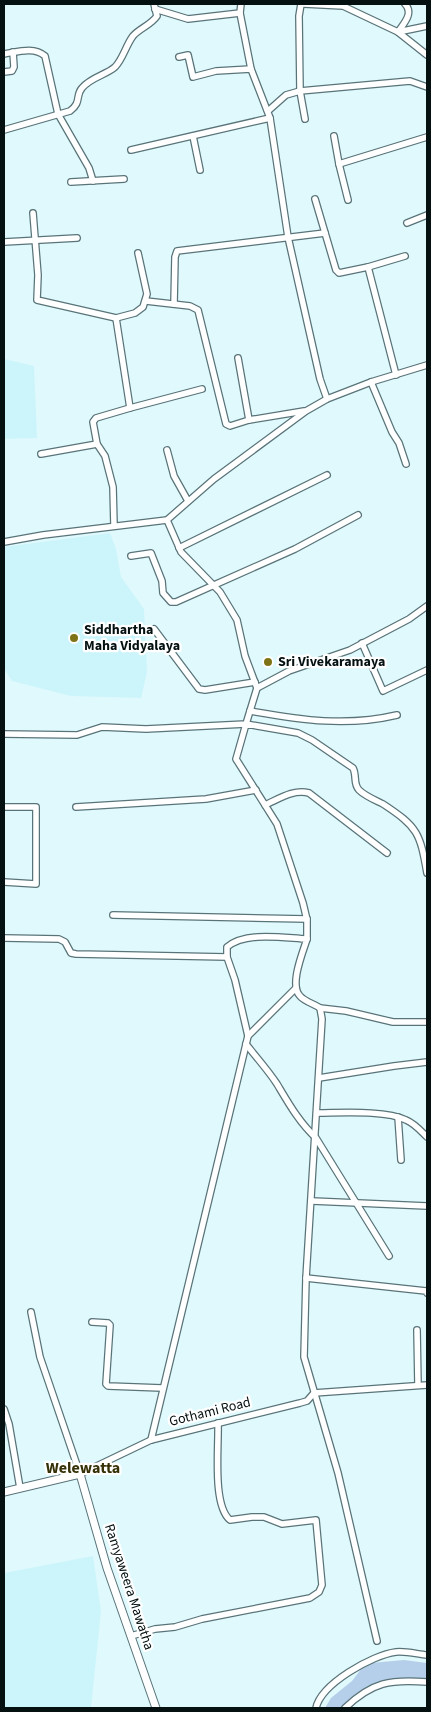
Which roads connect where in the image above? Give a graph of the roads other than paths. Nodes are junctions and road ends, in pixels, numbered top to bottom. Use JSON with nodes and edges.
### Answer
{"nodes":[{"id":1,"x":241,"y":4,"type":"edge"},
{"id":2,"x":303,"y":4,"type":"edge"},
{"id":3,"x":405,"y":4,"type":"edge"},
{"id":4,"x":329,"y":5,"type":"edge"},
{"id":5,"x":155,"y":6,"type":"edge"},
{"id":6,"x":240,"y":13,"type":"junction"},
{"id":7,"x":427,"y":26,"type":"edge"},
{"id":8,"x":398,"y":32,"type":"junction"},
{"id":9,"x":13,"y":52,"type":"junction"},
{"id":10,"x":4,"y":54,"type":"edge"},
{"id":11,"x":427,"y":55,"type":"edge"},
{"id":12,"x":178,"y":57,"type":"dead end"},
{"id":13,"x":251,"y":69,"type":"junction"},
{"id":14,"x":4,"y":72,"type":"edge"},
{"id":15,"x":427,"y":87,"type":"edge"},
{"id":16,"x":300,"y":91,"type":"junction"},
{"id":17,"x":268,"y":111,"type":"junction"},
{"id":18,"x":58,"y":114,"type":"junction"},
{"id":19,"x":270,"y":118,"type":"junction"},
{"id":20,"x":305,"y":120,"type":"dead end"},
{"id":21,"x":4,"y":130,"type":"edge"},
{"id":22,"x":193,"y":136,"type":"junction"},
{"id":23,"x":334,"y":136,"type":"dead end"},
{"id":24,"x":427,"y":137,"type":"edge"},
{"id":25,"x":131,"y":150,"type":"dead end"},
{"id":26,"x":339,"y":164,"type":"junction"},
{"id":27,"x":200,"y":170,"type":"dead end"},
{"id":28,"x":124,"y":179,"type":"dead end"},
{"id":29,"x":93,"y":181,"type":"junction"},
{"id":30,"x":71,"y":182,"type":"dead end"},
{"id":31,"x":315,"y":199,"type":"dead end"},
{"id":32,"x":348,"y":200,"type":"dead end"},
{"id":33,"x":33,"y":214,"type":"dead end"},
{"id":34,"x":427,"y":215,"type":"edge"},
{"id":35,"x":407,"y":224,"type":"dead end"},
{"id":36,"x":325,"y":233,"type":"junction"},
{"id":37,"x":288,"y":237,"type":"junction"},
{"id":38,"x":76,"y":238,"type":"dead end"},
{"id":39,"x":35,"y":241,"type":"junction"},
{"id":40,"x":4,"y":242,"type":"edge"},
{"id":41,"x":138,"y":253,"type":"dead end"},
{"id":42,"x":405,"y":256,"type":"dead end"},
{"id":43,"x":368,"y":267,"type":"junction"},
{"id":44,"x":146,"y":301,"type":"junction"},
{"id":45,"x":174,"y":304,"type":"junction"},
{"id":46,"x":116,"y":318,"type":"junction"},
{"id":47,"x":238,"y":358,"type":"dead end"},
{"id":48,"x":427,"y":367,"type":"edge"},
{"id":49,"x":396,"y":375,"type":"junction"},
{"id":50,"x":371,"y":382,"type":"junction"},
{"id":51,"x":202,"y":389,"type":"dead end"},
{"id":52,"x":327,"y":399,"type":"junction"},
{"id":53,"x":130,"y":408,"type":"junction"},
{"id":54,"x":306,"y":411,"type":"junction"},
{"id":55,"x":249,"y":420,"type":"junction"},
{"id":56,"x":97,"y":444,"type":"junction"},
{"id":57,"x":167,"y":450,"type":"dead end"},
{"id":58,"x":41,"y":454,"type":"dead end"},
{"id":59,"x":406,"y":464,"type":"dead end"},
{"id":60,"x":327,"y":474,"type":"dead end"},
{"id":61,"x":188,"y":501,"type":"junction"},
{"id":62,"x":358,"y":516,"type":"dead end"},
{"id":63,"x":167,"y":520,"type":"junction"},
{"id":64,"x":114,"y":525,"type":"junction"},
{"id":65,"x":4,"y":542,"type":"edge"},
{"id":66,"x":179,"y":548,"type":"junction"},
{"id":67,"x":131,"y":556,"type":"dead end"},
{"id":68,"x":215,"y":586,"type":"junction"},
{"id":69,"x":427,"y":607,"type":"edge"},
{"id":70,"x":154,"y":629,"type":"dead end"},
{"id":71,"x":362,"y":642,"type":"junction"},
{"id":72,"x":427,"y":670,"type":"edge"},
{"id":73,"x":256,"y":685,"type":"junction"},
{"id":74,"x":250,"y":711,"type":"junction"},
{"id":75,"x":397,"y":715,"type":"dead end"},
{"id":76,"x":246,"y":724,"type":"junction"},
{"id":77,"x":4,"y":734,"type":"edge"},
{"id":78,"x":256,"y":790,"type":"junction"},
{"id":79,"x":265,"y":805,"type":"junction"},
{"id":80,"x":4,"y":807,"type":"edge"},
{"id":81,"x":76,"y":807,"type":"dead end"},
{"id":82,"x":387,"y":853,"type":"dead end"},
{"id":83,"x":427,"y":873,"type":"edge"},
{"id":84,"x":4,"y":882,"type":"edge"},
{"id":85,"x":113,"y":915,"type":"dead end"},
{"id":86,"x":307,"y":918,"type":"junction"},
{"id":87,"x":4,"y":938,"type":"edge"},
{"id":88,"x":307,"y":939,"type":"junction"},
{"id":89,"x":227,"y":957,"type":"junction"},
{"id":90,"x":296,"y":988,"type":"junction"},
{"id":91,"x":320,"y":1008,"type":"junction"},
{"id":92,"x":427,"y":1022,"type":"edge"},
{"id":93,"x":248,"y":1036,"type":"junction"},
{"id":94,"x":246,"y":1044,"type":"junction"},
{"id":95,"x":427,"y":1062,"type":"edge"},
{"id":96,"x":319,"y":1078,"type":"junction"},
{"id":97,"x":318,"y":1113,"type":"junction"},
{"id":98,"x":398,"y":1117,"type":"junction"},
{"id":99,"x":427,"y":1137,"type":"edge"},
{"id":100,"x":316,"y":1138,"type":"junction"},
{"id":101,"x":401,"y":1160,"type":"dead end"},
{"id":102,"x":312,"y":1201,"type":"junction"},
{"id":103,"x":356,"y":1202,"type":"junction"},
{"id":104,"x":427,"y":1206,"type":"edge"},
{"id":105,"x":389,"y":1256,"type":"dead end"},
{"id":106,"x":306,"y":1278,"type":"junction"},
{"id":107,"x":427,"y":1293,"type":"edge"},
{"id":108,"x":31,"y":1312,"type":"dead end"},
{"id":109,"x":92,"y":1322,"type":"dead end"},
{"id":110,"x":416,"y":1330,"type":"dead end"},
{"id":111,"x":418,"y":1385,"type":"junction"},
{"id":112,"x":427,"y":1385,"type":"edge"},
{"id":113,"x":162,"y":1388,"type":"junction"},
{"id":114,"x":314,"y":1393,"type":"junction"},
{"id":115,"x":4,"y":1409,"type":"edge"},
{"id":116,"x":218,"y":1423,"type":"junction"},
{"id":117,"x":151,"y":1440,"type":"junction"},
{"id":118,"x":80,"y":1474,"type":"junction"},
{"id":119,"x":20,"y":1488,"type":"junction"},
{"id":120,"x":4,"y":1492,"type":"edge"},
{"id":121,"x":131,"y":1636,"type":"junction"},
{"id":122,"x":377,"y":1641,"type":"dead end"},
{"id":123,"x":427,"y":1655,"type":"edge"},
{"id":124,"x":427,"y":1682,"type":"edge"},
{"id":125,"x":156,"y":1708,"type":"edge"},
{"id":126,"x":316,"y":1708,"type":"edge"},
{"id":127,"x":345,"y":1708,"type":"edge"}],
"edges":[{"from":1,"to":6,"type":"street"},
{"from":2,"to":4,"type":"street"},
{"from":2,"to":16,"type":"street"},
{"from":3,"to":8,"type":"street"},
{"from":4,"to":8,"type":"street"},
{"from":5,"to":6,"type":"street"},
{"from":5,"to":18,"type":"street"},
{"from":6,"to":13,"type":"street"},
{"from":7,"to":8,"type":"street"},
{"from":8,"to":11,"type":"street"},
{"from":9,"to":10,"type":"street"},
{"from":9,"to":14,"type":"street"},
{"from":9,"to":18,"type":"street"},
{"from":12,"to":13,"type":"street"},
{"from":13,"to":17,"type":"street"},
{"from":15,"to":16,"type":"street"},
{"from":16,"to":17,"type":"street"},
{"from":16,"to":20,"type":"street"},
{"from":17,"to":19,"type":"street"},
{"from":18,"to":21,"type":"street"},
{"from":18,"to":29,"type":"street"},
{"from":19,"to":22,"type":"street"},
{"from":19,"to":37,"type":"street"},
{"from":22,"to":25,"type":"street"},
{"from":22,"to":27,"type":"street"},
{"from":23,"to":26,"type":"street"},
{"from":24,"to":26,"type":"street"},
{"from":26,"to":32,"type":"street"},
{"from":28,"to":29,"type":"street"},
{"from":29,"to":30,"type":"street"},
{"from":31,"to":36,"type":"street"},
{"from":33,"to":39,"type":"street"},
{"from":34,"to":35,"type":"street"},
{"from":36,"to":37,"type":"street"},
{"from":36,"to":43,"type":"street"},
{"from":37,"to":45,"type":"street"},
{"from":37,"to":52,"type":"street"},
{"from":38,"to":39,"type":"street"},
{"from":39,"to":40,"type":"street"},
{"from":39,"to":46,"type":"street"},
{"from":41,"to":44,"type":"street"},
{"from":42,"to":43,"type":"street"},
{"from":43,"to":49,"type":"street"},
{"from":44,"to":45,"type":"street"},
{"from":44,"to":46,"type":"street"},
{"from":45,"to":55,"type":"street"},
{"from":46,"to":53,"type":"street"},
{"from":47,"to":55,"type":"street"},
{"from":48,"to":49,"type":"street"},
{"from":49,"to":50,"type":"street"},
{"from":50,"to":52,"type":"street"},
{"from":50,"to":59,"type":"street"},
{"from":51,"to":53,"type":"street"},
{"from":52,"to":54,"type":"street"},
{"from":53,"to":56,"type":"street"},
{"from":54,"to":55,"type":"street"},
{"from":54,"to":61,"type":"street"},
{"from":56,"to":58,"type":"street"},
{"from":56,"to":64,"type":"street"},
{"from":57,"to":61,"type":"street"},
{"from":60,"to":66,"type":"street"},
{"from":61,"to":63,"type":"street"},
{"from":62,"to":68,"type":"street"},
{"from":63,"to":64,"type":"street"},
{"from":63,"to":66,"type":"street"},
{"from":64,"to":65,"type":"street"},
{"from":66,"to":68,"type":"street"},
{"from":67,"to":68,"type":"street"},
{"from":68,"to":73,"type":"street"},
{"from":69,"to":71,"type":"street"},
{"from":70,"to":73,"type":"street"},
{"from":71,"to":72,"type":"street"},
{"from":71,"to":73,"type":"street"},
{"from":73,"to":74,"type":"street"},
{"from":74,"to":75,"type":"street"},
{"from":74,"to":76,"type":"street"},
{"from":76,"to":77,"type":"street"},
{"from":76,"to":78,"type":"street"},
{"from":76,"to":83,"type":"street"},
{"from":78,"to":79,"type":"street"},
{"from":78,"to":81,"type":"street"},
{"from":79,"to":82,"type":"street"},
{"from":79,"to":86,"type":"street"},
{"from":80,"to":84,"type":"street"},
{"from":85,"to":86,"type":"street"},
{"from":86,"to":88,"type":"street"},
{"from":87,"to":89,"type":"street"},
{"from":88,"to":89,"type":"street"},
{"from":88,"to":90,"type":"street"},
{"from":89,"to":93,"type":"street"},
{"from":90,"to":91,"type":"street"},
{"from":90,"to":93,"type":"street"},
{"from":91,"to":92,"type":"street"},
{"from":91,"to":96,"type":"street"},
{"from":93,"to":94,"type":"street"},
{"from":94,"to":100,"type":"street"},
{"from":94,"to":113,"type":"street"},
{"from":95,"to":96,"type":"street"},
{"from":96,"to":97,"type":"street"},
{"from":97,"to":98,"type":"street"},
{"from":97,"to":100,"type":"street"},
{"from":98,"to":99,"type":"street"},
{"from":98,"to":101,"type":"street"},
{"from":100,"to":102,"type":"street"},
{"from":100,"to":103,"type":"street"},
{"from":102,"to":103,"type":"street"},
{"from":102,"to":106,"type":"street"},
{"from":103,"to":104,"type":"street"},
{"from":103,"to":105,"type":"street"},
{"from":106,"to":107,"type":"street"},
{"from":106,"to":114,"type":"street"},
{"from":108,"to":118,"type":"street"},
{"from":109,"to":113,"type":"street"},
{"from":110,"to":111,"type":"street"},
{"from":111,"to":112,"type":"street","name":"Gothami Road"},
{"from":111,"to":114,"type":"street","name":"Gothami Road"},
{"from":113,"to":117,"type":"street"},
{"from":114,"to":116,"type":"street","name":"Gothami Road"},
{"from":114,"to":122,"type":"street"},
{"from":115,"to":119,"type":"street"},
{"from":116,"to":117,"type":"street","name":"Gothami Road"},
{"from":116,"to":121,"type":"street"},
{"from":117,"to":118,"type":"street","name":"Gothami Road"},
{"from":118,"to":119,"type":"street","name":"Gothami Road"},
{"from":118,"to":121,"type":"street","name":"Ramyaweera Mawatha"},
{"from":119,"to":120,"type":"street","name":"Gothami Road"},
{"from":121,"to":125,"type":"street","name":"Ramyaweera Mawatha"},
{"from":123,"to":126,"type":"street"},
{"from":124,"to":127,"type":"street"}]}
